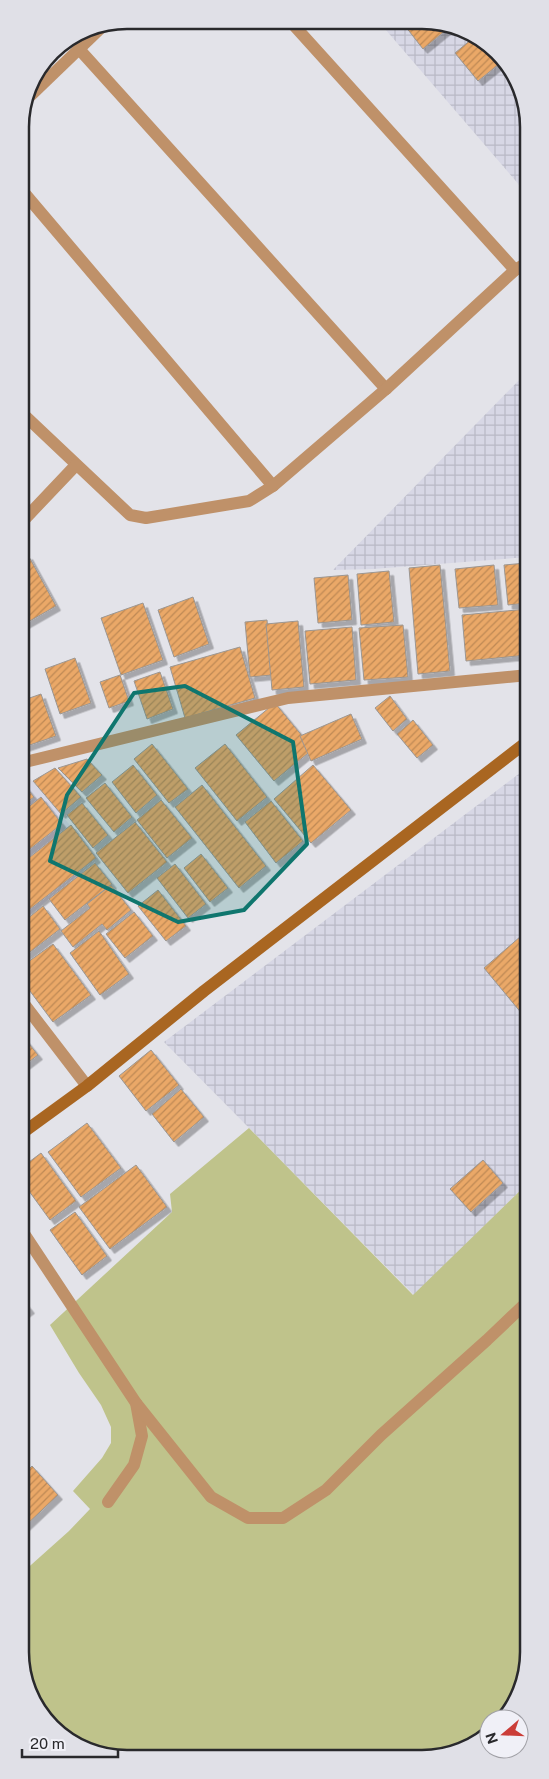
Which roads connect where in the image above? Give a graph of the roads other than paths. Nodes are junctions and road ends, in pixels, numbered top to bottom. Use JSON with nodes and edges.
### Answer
{"nodes":[{"id":1,"x":297,"y":29,"type":"edge"},
{"id":2,"x":94,"y":34,"type":"edge"},
{"id":3,"x":79,"y":49,"type":"junction"},
{"id":4,"x":36,"y":90,"type":"edge"},
{"id":5,"x":29,"y":199,"type":"edge"},
{"id":6,"x":520,"y":267,"type":"edge"},
{"id":7,"x":515,"y":270,"type":"junction"},
{"id":8,"x":386,"y":389,"type":"junction"},
{"id":9,"x":29,"y":421,"type":"edge"},
{"id":10,"x":76,"y":465,"type":"junction"},
{"id":11,"x":273,"y":486,"type":"junction"},
{"id":12,"x":29,"y":515,"type":"edge"},
{"id":13,"x":520,"y":676,"type":"edge"},
{"id":14,"x":520,"y":747,"type":"edge"},
{"id":15,"x":29,"y":761,"type":"edge"},
{"id":16,"x":29,"y":1010,"type":"edge"},
{"id":17,"x":87,"y":1086,"type":"junction"},
{"id":18,"x":29,"y":1128,"type":"edge"},
{"id":19,"x":29,"y":1240,"type":"edge"},
{"id":20,"x":520,"y":1309,"type":"edge"},
{"id":21,"x":136,"y":1403,"type":"junction"},
{"id":22,"x":108,"y":1502,"type":"dead end"}],
"edges":[{"from":1,"to":7,"type":"street"},
{"from":2,"to":3,"type":"street"},
{"from":3,"to":4,"type":"street"},
{"from":3,"to":8,"type":"street"},
{"from":5,"to":11,"type":"street"},
{"from":6,"to":7,"type":"street"},
{"from":7,"to":8,"type":"street"},
{"from":8,"to":11,"type":"street"},
{"from":9,"to":10,"type":"street"},
{"from":10,"to":11,"type":"street"},
{"from":10,"to":12,"type":"street"},
{"from":13,"to":15,"type":"street"},
{"from":14,"to":17,"type":"street"},
{"from":16,"to":17,"type":"street"},
{"from":17,"to":18,"type":"street"},
{"from":19,"to":21,"type":"street"},
{"from":20,"to":21,"type":"street"},
{"from":21,"to":22,"type":"street"}]}
